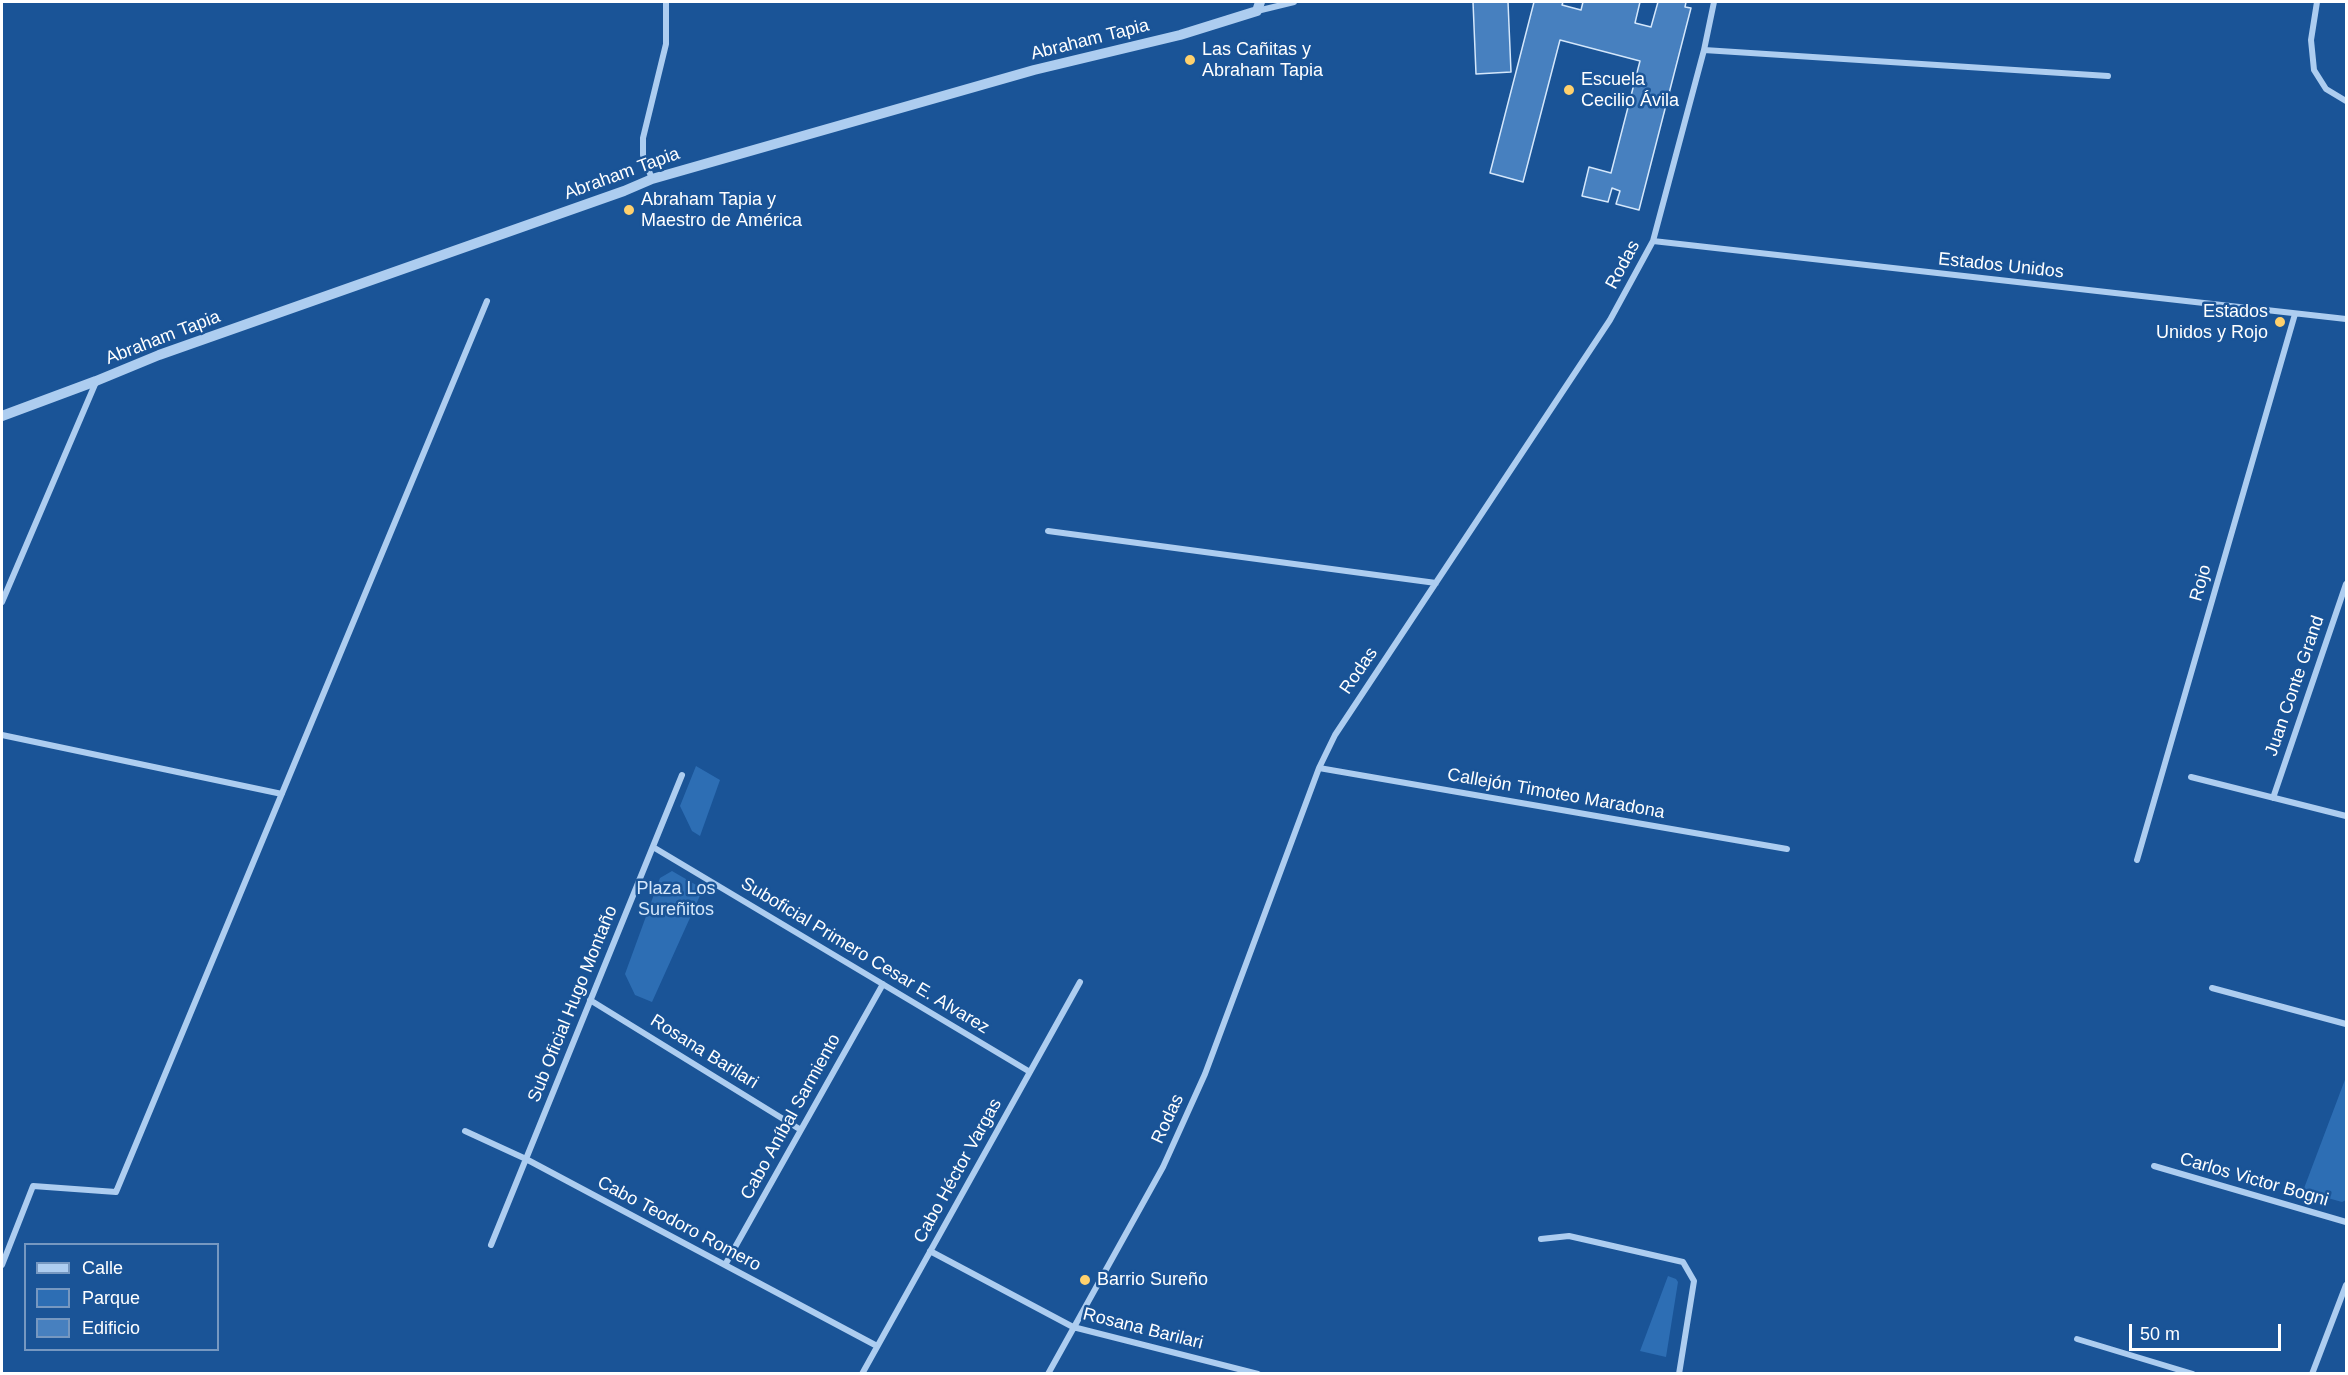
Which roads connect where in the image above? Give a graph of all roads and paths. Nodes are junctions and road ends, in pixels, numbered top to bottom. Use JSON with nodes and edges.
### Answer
{"nodes":[{"id":1,"x":666,"y":2,"type":"edge"},
{"id":2,"x":1294,"y":2,"type":"edge"},
{"id":3,"x":1714,"y":2,"type":"edge"},
{"id":4,"x":2318,"y":2,"type":"edge"},
{"id":5,"x":1258,"y":7,"type":"edge"},
{"id":6,"x":1704,"y":50,"type":"junction"},
{"id":7,"x":2108,"y":76,"type":"dead end"},
{"id":8,"x":2346,"y":101,"type":"edge"},
{"id":9,"x":652,"y":179,"type":"junction"},
{"id":10,"x":1653,"y":241,"type":"junction"},
{"id":11,"x":487,"y":302,"type":"dead end"},
{"id":12,"x":2295,"y":314,"type":"junction"},
{"id":13,"x":2346,"y":319,"type":"edge"},
{"id":14,"x":96,"y":381,"type":"junction"},
{"id":15,"x":2,"y":416,"type":"edge"},
{"id":16,"x":1048,"y":531,"type":"dead end"},
{"id":17,"x":1436,"y":583,"type":"junction"},
{"id":18,"x":2346,"y":584,"type":"edge"},
{"id":19,"x":2,"y":602,"type":"edge"},
{"id":20,"x":2,"y":735,"type":"edge"},
{"id":21,"x":1319,"y":768,"type":"junction"},
{"id":22,"x":682,"y":775,"type":"dead end"},
{"id":23,"x":2191,"y":777,"type":"dead end"},
{"id":24,"x":282,"y":794,"type":"junction"},
{"id":25,"x":2273,"y":798,"type":"junction"},
{"id":26,"x":2346,"y":816,"type":"edge"},
{"id":27,"x":653,"y":847,"type":"junction"},
{"id":28,"x":1787,"y":849,"type":"dead end"},
{"id":29,"x":2137,"y":860,"type":"dead end"},
{"id":30,"x":1080,"y":982,"type":"dead end"},
{"id":31,"x":883,"y":984,"type":"junction"},
{"id":32,"x":2212,"y":988,"type":"dead end"},
{"id":33,"x":590,"y":1000,"type":"junction"},
{"id":34,"x":2346,"y":1024,"type":"edge"},
{"id":35,"x":1030,"y":1072,"type":"junction"},
{"id":36,"x":801,"y":1130,"type":"junction"},
{"id":37,"x":465,"y":1131,"type":"dead end"},
{"id":38,"x":526,"y":1159,"type":"junction"},
{"id":39,"x":2154,"y":1166,"type":"dead end"},
{"id":40,"x":2346,"y":1222,"type":"edge"},
{"id":41,"x":1541,"y":1239,"type":"dead end"},
{"id":42,"x":490,"y":1245,"type":"dead end"},
{"id":43,"x":930,"y":1251,"type":"junction"},
{"id":44,"x":2,"y":1265,"type":"edge"},
{"id":45,"x":725,"y":1265,"type":"junction"},
{"id":46,"x":2346,"y":1285,"type":"edge"},
{"id":47,"x":1073,"y":1327,"type":"junction"},
{"id":48,"x":2077,"y":1338,"type":"dead end"},
{"id":49,"x":877,"y":1346,"type":"junction"},
{"id":50,"x":1244,"y":1372,"type":"edge"},
{"id":51,"x":862,"y":1374,"type":"edge"},
{"id":52,"x":1048,"y":1374,"type":"edge"},
{"id":53,"x":1258,"y":1374,"type":"edge"},
{"id":54,"x":1679,"y":1374,"type":"edge"},
{"id":55,"x":2193,"y":1374,"type":"edge"},
{"id":56,"x":2312,"y":1374,"type":"edge"}],
"edges":[{"from":1,"to":9,"type":"street"},
{"from":2,"to":5,"type":"street"},
{"from":3,"to":6,"type":"street","name":"Rodas"},
{"from":4,"to":8,"type":"street"},
{"from":5,"to":9,"type":"street","name":"Abraham Tapia"},
{"from":6,"to":7,"type":"street"},
{"from":6,"to":10,"type":"street","name":"Rodas"},
{"from":9,"to":14,"type":"street","name":"Abraham Tapia"},
{"from":10,"to":12,"type":"street","name":"Estados Unidos"},
{"from":10,"to":17,"type":"street","name":"Rodas"},
{"from":11,"to":24,"type":"street"},
{"from":12,"to":13,"type":"street","name":"Estados Unidos"},
{"from":12,"to":29,"type":"street","name":"Rojo"},
{"from":14,"to":15,"type":"street","name":"Abraham Tapia"},
{"from":14,"to":19,"type":"street"},
{"from":16,"to":17,"type":"street"},
{"from":17,"to":21,"type":"street","name":"Rodas"},
{"from":18,"to":25,"type":"street","name":"Juan Conte Grand"},
{"from":20,"to":24,"type":"street"},
{"from":21,"to":28,"type":"street","name":"Callejón Timoteo Maradona"},
{"from":21,"to":47,"type":"street","name":"Rodas"},
{"from":22,"to":27,"type":"street","name":"Sub Oficial Hugo Montaño"},
{"from":23,"to":25,"type":"street"},
{"from":24,"to":44,"type":"street"},
{"from":25,"to":26,"type":"street"},
{"from":27,"to":31,"type":"street","name":"Suboficial Primero Cesar E. Alvarez"},
{"from":27,"to":33,"type":"street","name":"Sub Oficial Hugo Montaño"},
{"from":30,"to":35,"type":"street","name":"Cabo Héctor Vargas"},
{"from":31,"to":35,"type":"street","name":"Suboficial Primero Cesar E. Alvarez"},
{"from":31,"to":36,"type":"street","name":"Cabo Aníbal Sarmiento"},
{"from":32,"to":34,"type":"street"},
{"from":33,"to":36,"type":"street","name":"Rosana Barilari"},
{"from":33,"to":38,"type":"street","name":"Sub Oficial Hugo Montaño"},
{"from":35,"to":43,"type":"street","name":"Cabo Héctor Vargas"},
{"from":36,"to":45,"type":"street","name":"Cabo Aníbal Sarmiento"},
{"from":37,"to":38,"type":"street","name":"Cabo Teodoro Romero"},
{"from":38,"to":42,"type":"street","name":"Sub Oficial Hugo Montaño"},
{"from":38,"to":45,"type":"street","name":"Cabo Teodoro Romero"},
{"from":39,"to":40,"type":"street","name":"Carlos Victor Bogni"},
{"from":41,"to":54,"type":"street"},
{"from":43,"to":47,"type":"street","name":"Rosana Barilari"},
{"from":43,"to":49,"type":"street","name":"Cabo Héctor Vargas"},
{"from":45,"to":49,"type":"street","name":"Cabo Teodoro Romero"},
{"from":46,"to":56,"type":"street"},
{"from":47,"to":50,"type":"street","name":"Rosana Barilari"},
{"from":47,"to":52,"type":"street","name":"Rodas"},
{"from":48,"to":55,"type":"street"},
{"from":49,"to":51,"type":"street","name":"Cabo Héctor Vargas"},
{"from":50,"to":53,"type":"street","name":"Rosana Barilari"}]}
